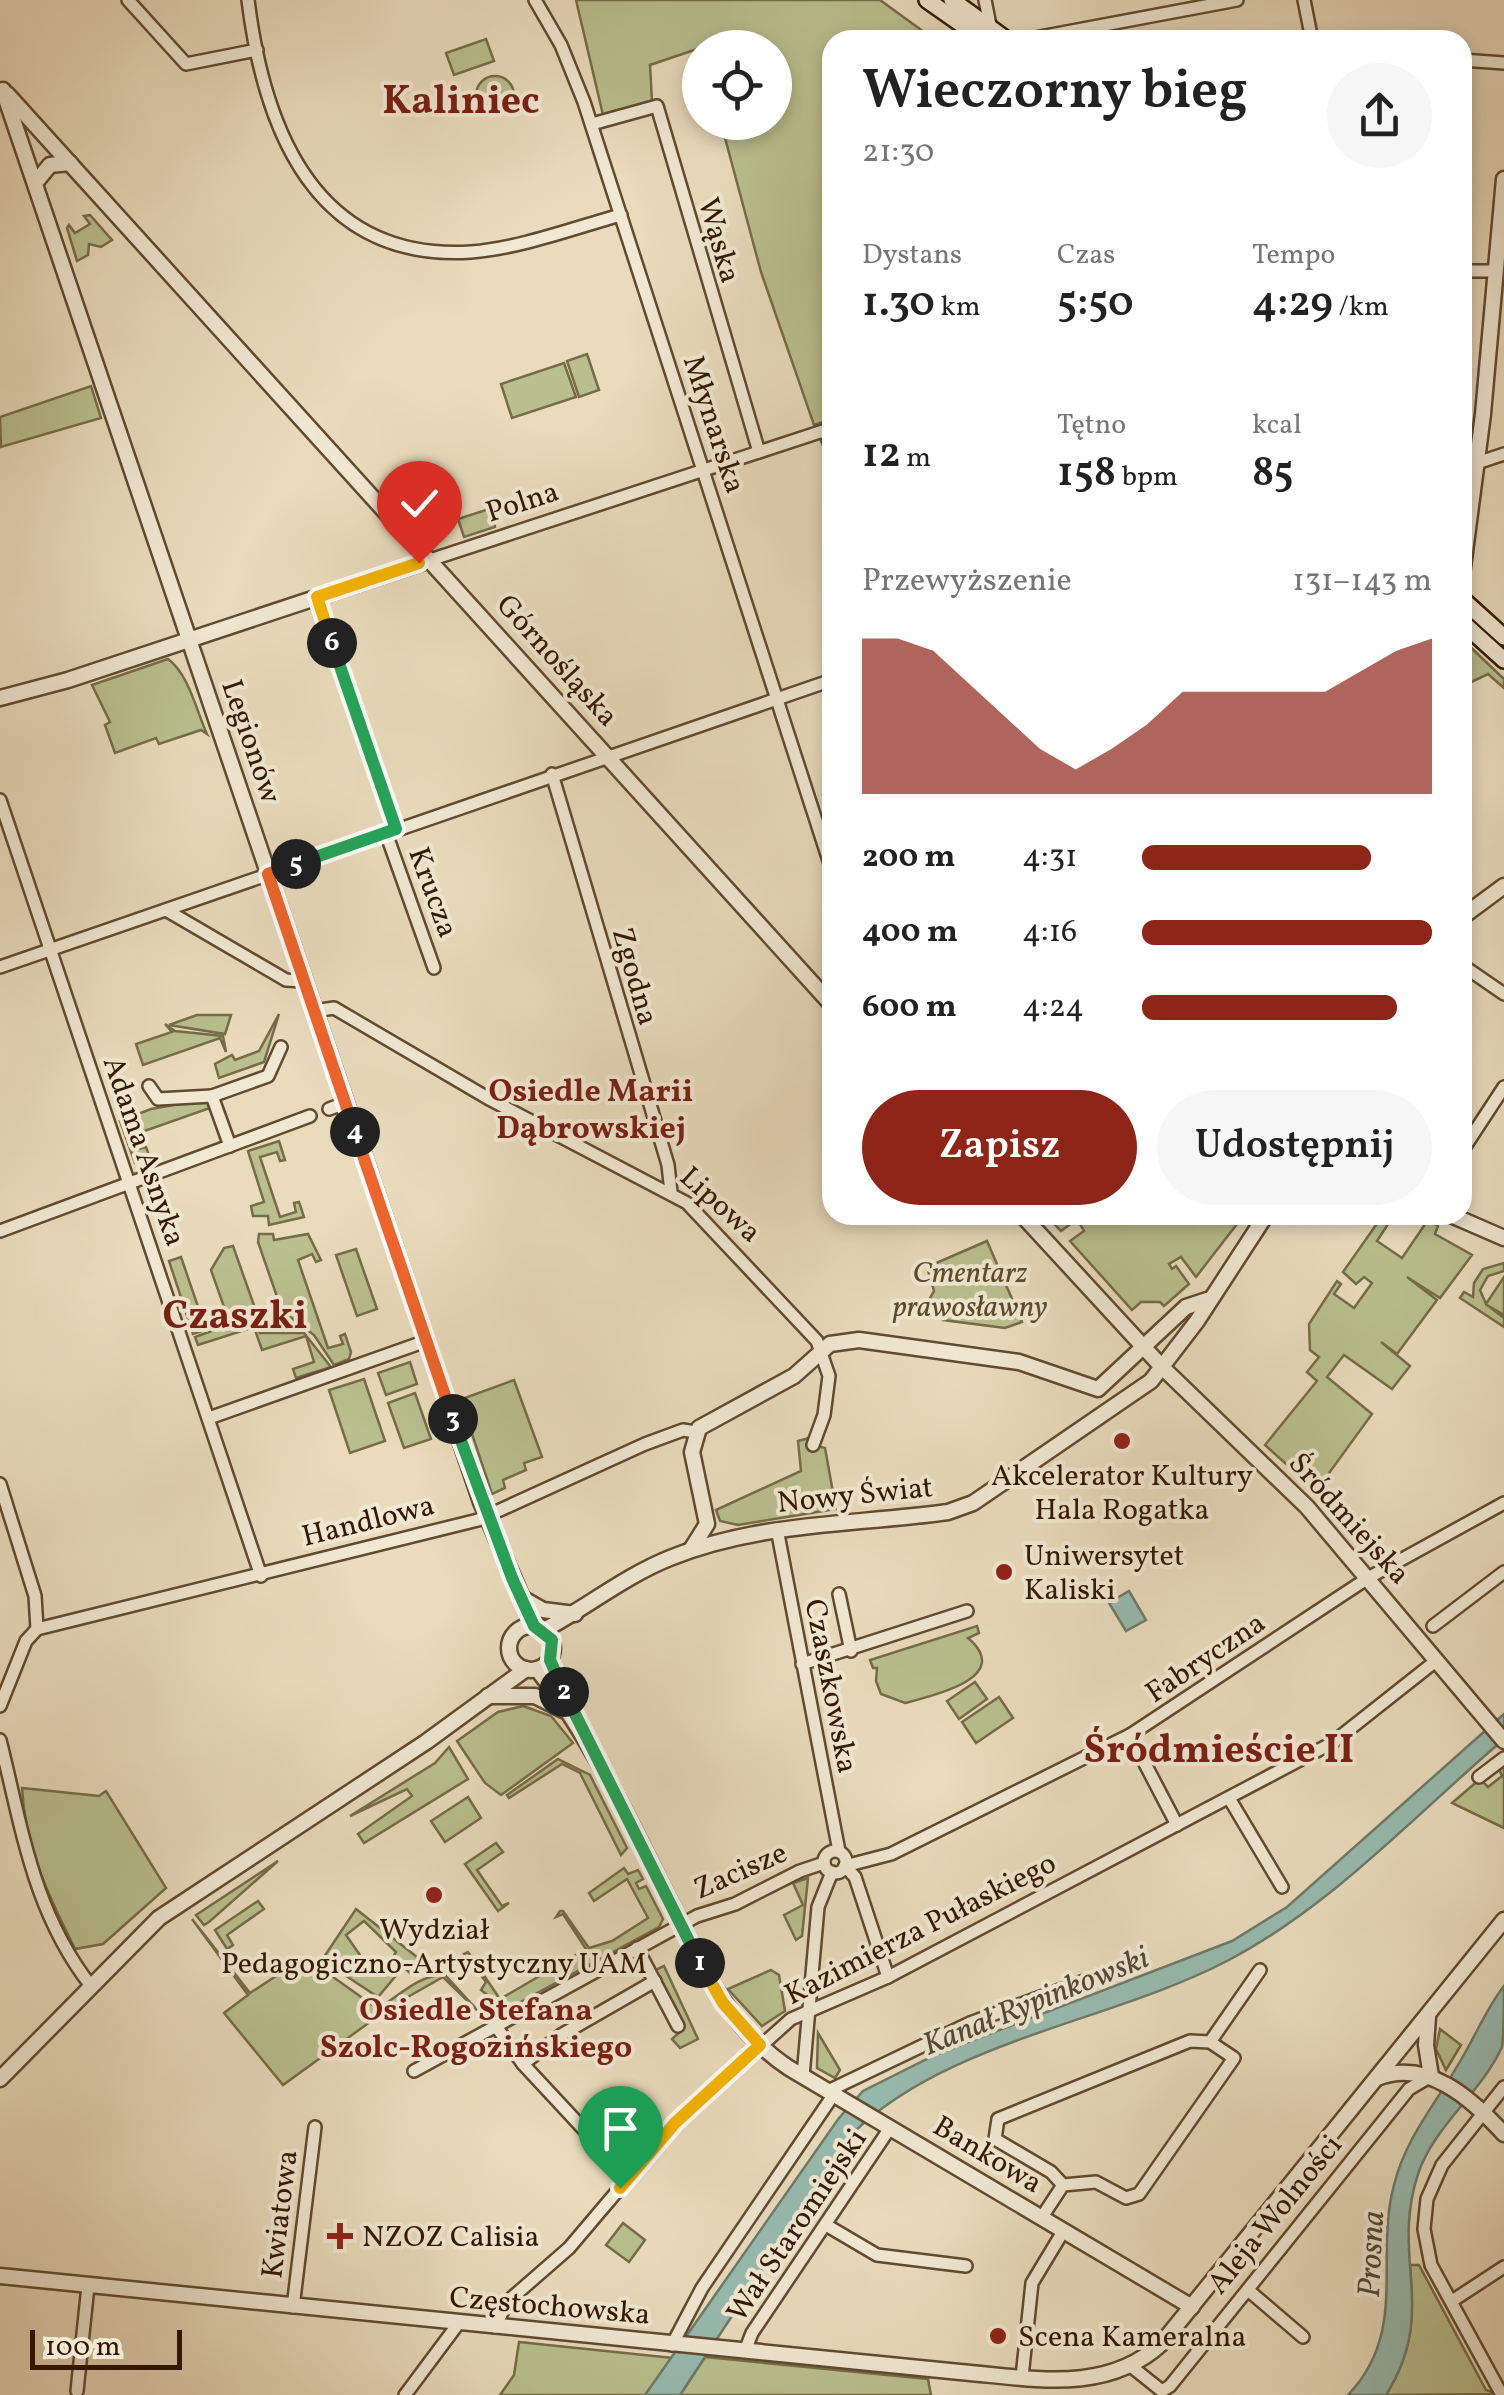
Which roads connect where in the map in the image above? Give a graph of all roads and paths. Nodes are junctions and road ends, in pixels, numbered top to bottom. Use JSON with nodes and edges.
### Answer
{"nodes":[{"id":1,"x":128,"y":0,"type":"edge"},
{"id":2,"x":248,"y":0,"type":"edge"},
{"id":3,"x":535,"y":0,"type":"edge"},
{"id":4,"x":927,"y":0,"type":"edge"},
{"id":5,"x":952,"y":0,"type":"edge"},
{"id":6,"x":985,"y":0,"type":"edge"},
{"id":7,"x":1155,"y":0,"type":"edge"},
{"id":8,"x":1237,"y":0,"type":"edge"},
{"id":9,"x":1304,"y":0,"type":"edge"},
{"id":10,"x":1158,"y":14,"type":"junction"},
{"id":11,"x":979,"y":30,"type":"edge"},
{"id":12,"x":983,"y":30,"type":"edge"},
{"id":13,"x":988,"y":30,"type":"edge"},
{"id":14,"x":1076,"y":30,"type":"edge"},
{"id":15,"x":1310,"y":30,"type":"edge"},
{"id":16,"x":257,"y":50,"type":"junction"},
{"id":17,"x":1472,"y":61,"type":"edge"},
{"id":18,"x":1504,"y":63,"type":"edge"},
{"id":19,"x":2,"y":88,"type":"edge"},
{"id":20,"x":592,"y":124,"type":"junction"},
{"id":21,"x":39,"y":129,"type":"junction"},
{"id":22,"x":20,"y":144,"type":"junction"},
{"id":23,"x":70,"y":163,"type":"junction"},
{"id":24,"x":30,"y":165,"type":"junction"},
{"id":25,"x":1504,"y":179,"type":"edge"},
{"id":26,"x":36,"y":182,"type":"junction"},
{"id":27,"x":621,"y":215,"type":"junction"},
{"id":28,"x":1472,"y":271,"type":"edge"},
{"id":29,"x":1496,"y":271,"type":"junction"},
{"id":30,"x":822,"y":432,"type":"edge"},
{"id":31,"x":1472,"y":450,"type":"edge"},
{"id":32,"x":759,"y":452,"type":"junction"},
{"id":33,"x":1504,"y":454,"type":"edge"},
{"id":34,"x":1472,"y":464,"type":"edge"},
{"id":35,"x":703,"y":470,"type":"junction"},
{"id":36,"x":430,"y":560,"type":"junction"},
{"id":37,"x":317,"y":597,"type":"junction"},
{"id":38,"x":1472,"y":608,"type":"edge"},
{"id":39,"x":1472,"y":631,"type":"edge"},
{"id":40,"x":1504,"y":637,"type":"edge"},
{"id":41,"x":190,"y":640,"type":"junction"},
{"id":42,"x":1504,"y":660,"type":"edge"},
{"id":43,"x":822,"y":683,"type":"edge"},
{"id":44,"x":0,"y":698,"type":"edge"},
{"id":45,"x":780,"y":698,"type":"junction"},
{"id":46,"x":607,"y":756,"type":"junction"},
{"id":47,"x":552,"y":774,"type":"junction"},
{"id":48,"x":0,"y":800,"type":"edge"},
{"id":49,"x":391,"y":831,"type":"junction"},
{"id":50,"x":822,"y":837,"type":"edge"},
{"id":51,"x":268,"y":874,"type":"junction"},
{"id":52,"x":1504,"y":886,"type":"edge"},
{"id":53,"x":166,"y":910,"type":"junction"},
{"id":54,"x":1472,"y":910,"type":"edge"},
{"id":55,"x":50,"y":950,"type":"junction"},
{"id":56,"x":0,"y":967,"type":"edge"},
{"id":57,"x":434,"y":968,"type":"dead end"},
{"id":58,"x":1472,"y":972,"type":"edge"},
{"id":59,"x":304,"y":981,"type":"junction"},
{"id":60,"x":822,"y":988,"type":"edge"},
{"id":61,"x":1504,"y":994,"type":"edge"},
{"id":62,"x":314,"y":1011,"type":"junction"},
{"id":63,"x":281,"y":1046,"type":"dead end"},
{"id":64,"x":149,"y":1086,"type":"dead end"},
{"id":65,"x":1504,"y":1087,"type":"edge"},
{"id":66,"x":212,"y":1096,"type":"junction"},
{"id":67,"x":345,"y":1103,"type":"junction"},
{"id":68,"x":1500,"y":1104,"type":"edge"},
{"id":69,"x":328,"y":1109,"type":"dead end"},
{"id":70,"x":310,"y":1116,"type":"dead end"},
{"id":71,"x":1472,"y":1139,"type":"edge"},
{"id":72,"x":230,"y":1146,"type":"junction"},
{"id":73,"x":130,"y":1183,"type":"junction"},
{"id":74,"x":671,"y":1192,"type":"junction"},
{"id":75,"x":1472,"y":1224,"type":"edge"},
{"id":76,"x":1031,"y":1225,"type":"edge"},
{"id":77,"x":1259,"y":1225,"type":"edge"},
{"id":78,"x":0,"y":1230,"type":"edge"},
{"id":79,"x":1504,"y":1238,"type":"edge"},
{"id":80,"x":1207,"y":1300,"type":"junction"},
{"id":81,"x":426,"y":1341,"type":"junction"},
{"id":82,"x":1141,"y":1345,"type":"junction"},
{"id":83,"x":821,"y":1351,"type":"junction"},
{"id":84,"x":1162,"y":1367,"type":"junction"},
{"id":85,"x":1087,"y":1388,"type":"junction"},
{"id":86,"x":209,"y":1418,"type":"junction"},
{"id":87,"x":1086,"y":1426,"type":"junction"},
{"id":88,"x":690,"y":1431,"type":"junction"},
{"id":89,"x":813,"y":1445,"type":"dead end"},
{"id":90,"x":0,"y":1484,"type":"edge"},
{"id":91,"x":1504,"y":1503,"type":"edge"},
{"id":92,"x":486,"y":1517,"type":"junction"},
{"id":93,"x":707,"y":1517,"type":"junction"},
{"id":94,"x":777,"y":1529,"type":"junction"},
{"id":95,"x":741,"y":1536,"type":"junction"},
{"id":96,"x":690,"y":1551,"type":"junction"},
{"id":97,"x":1504,"y":1572,"type":"edge"},
{"id":98,"x":260,"y":1576,"type":"junction"},
{"id":99,"x":512,"y":1578,"type":"junction"},
{"id":100,"x":1368,"y":1578,"type":"junction"},
{"id":101,"x":839,"y":1594,"type":"dead end"},
{"id":102,"x":522,"y":1598,"type":"junction"},
{"id":103,"x":581,"y":1611,"type":"junction"},
{"id":104,"x":966,"y":1612,"type":"dead end"},
{"id":105,"x":1434,"y":1626,"type":"dead end"},
{"id":106,"x":37,"y":1628,"type":"junction"},
{"id":107,"x":533,"y":1628,"type":"junction"},
{"id":108,"x":851,"y":1651,"type":"junction"},
{"id":109,"x":552,"y":1652,"type":"junction"},
{"id":110,"x":512,"y":1658,"type":"junction"},
{"id":111,"x":1437,"y":1660,"type":"junction"},
{"id":112,"x":802,"y":1664,"type":"junction"},
{"id":113,"x":531,"y":1669,"type":"junction"},
{"id":114,"x":487,"y":1696,"type":"junction"},
{"id":115,"x":0,"y":1706,"type":"edge"},
{"id":116,"x":576,"y":1721,"type":"junction"},
{"id":117,"x":1130,"y":1735,"type":"junction"},
{"id":118,"x":0,"y":1740,"type":"edge"},
{"id":119,"x":1504,"y":1741,"type":"edge"},
{"id":120,"x":1504,"y":1758,"type":"edge"},
{"id":121,"x":3,"y":1765,"type":"edge"},
{"id":122,"x":1479,"y":1777,"type":"dead end"},
{"id":123,"x":1229,"y":1798,"type":"junction"},
{"id":124,"x":1177,"y":1825,"type":"junction"},
{"id":125,"x":838,"y":1851,"type":"junction"},
{"id":126,"x":845,"y":1866,"type":"junction"},
{"id":127,"x":828,"y":1868,"type":"junction"},
{"id":128,"x":858,"y":1871,"type":"junction"},
{"id":129,"x":1282,"y":1888,"type":"dead end"},
{"id":130,"x":1504,"y":1920,"type":"edge"},
{"id":131,"x":681,"y":1924,"type":"junction"},
{"id":132,"x":637,"y":1948,"type":"junction"},
{"id":133,"x":1260,"y":1970,"type":"dead end"},
{"id":134,"x":888,"y":1977,"type":"junction"},
{"id":135,"x":655,"y":1982,"type":"junction"},
{"id":136,"x":1084,"y":1982,"type":"dead end"},
{"id":137,"x":91,"y":1986,"type":"junction"},
{"id":138,"x":807,"y":2010,"type":"junction"},
{"id":139,"x":1429,"y":2014,"type":"junction"},
{"id":140,"x":495,"y":2025,"type":"junction"},
{"id":141,"x":678,"y":2026,"type":"dead end"},
{"id":142,"x":1210,"y":2042,"type":"junction"},
{"id":143,"x":760,"y":2045,"type":"junction"},
{"id":144,"x":523,"y":2064,"type":"junction"},
{"id":145,"x":414,"y":2071,"type":"dead end"},
{"id":146,"x":803,"y":2076,"type":"junction"},
{"id":147,"x":1376,"y":2078,"type":"junction"},
{"id":148,"x":0,"y":2079,"type":"edge"},
{"id":149,"x":1437,"y":2080,"type":"junction"},
{"id":150,"x":1504,"y":2087,"type":"edge"},
{"id":151,"x":834,"y":2094,"type":"junction"},
{"id":152,"x":1482,"y":2113,"type":"junction"},
{"id":153,"x":885,"y":2125,"type":"junction"},
{"id":154,"x":314,"y":2127,"type":"dead end"},
{"id":155,"x":1504,"y":2134,"type":"edge"},
{"id":156,"x":629,"y":2178,"type":"junction"},
{"id":157,"x":1063,"y":2185,"type":"junction"},
{"id":158,"x":1042,"y":2217,"type":"junction"},
{"id":159,"x":826,"y":2225,"type":"junction"},
{"id":160,"x":1064,"y":2230,"type":"junction"},
{"id":161,"x":966,"y":2266,"type":"dead end"},
{"id":162,"x":1504,"y":2267,"type":"edge"},
{"id":163,"x":0,"y":2276,"type":"edge"},
{"id":164,"x":88,"y":2286,"type":"junction"},
{"id":165,"x":1248,"y":2290,"type":"junction"},
{"id":166,"x":1452,"y":2301,"type":"junction"},
{"id":167,"x":292,"y":2307,"type":"junction"},
{"id":168,"x":1192,"y":2307,"type":"junction"},
{"id":169,"x":458,"y":2324,"type":"junction"},
{"id":170,"x":495,"y":2327,"type":"junction"},
{"id":171,"x":1303,"y":2337,"type":"dead end"},
{"id":172,"x":674,"y":2345,"type":"junction"},
{"id":173,"x":746,"y":2352,"type":"junction"},
{"id":174,"x":1132,"y":2367,"type":"junction"},
{"id":175,"x":1022,"y":2377,"type":"junction"},
{"id":176,"x":1502,"y":2388,"type":"edge"},
{"id":177,"x":77,"y":2391,"type":"dead end"},
{"id":178,"x":405,"y":2395,"type":"edge"}],
"edges":[{"from":1,"to":16,"type":"street"},
{"from":2,"to":16,"type":"street"},
{"from":3,"to":20,"type":"street","name":"Młynarska"},
{"from":4,"to":11,"type":"main road"},
{"from":5,"to":12,"type":"main road"},
{"from":6,"to":13,"type":"street"},
{"from":7,"to":10,"type":"street"},
{"from":8,"to":10,"type":"street"},
{"from":9,"to":15,"type":"street"},
{"from":10,"to":14,"type":"street"},
{"from":16,"to":27,"type":"street"},
{"from":17,"to":18,"type":"street"},
{"from":19,"to":21,"type":"street","name":"Górnośląska"},
{"from":19,"to":22,"type":"street","name":"Legionów"},
{"from":20,"to":27,"type":"street","name":"Młynarska"},
{"from":20,"to":32,"type":"street","name":"Wąska"},
{"from":21,"to":22,"type":"street"},
{"from":21,"to":23,"type":"street","name":"Górnośląska"},
{"from":21,"to":24,"type":"street"},
{"from":22,"to":24,"type":"street","name":"Legionów"},
{"from":23,"to":26,"type":"street"},
{"from":23,"to":36,"type":"street","name":"Górnośląska"},
{"from":24,"to":26,"type":"street","name":"Legionów"},
{"from":25,"to":29,"type":"street"},
{"from":26,"to":41,"type":"street","name":"Legionów"},
{"from":27,"to":35,"type":"street","name":"Młynarska"},
{"from":28,"to":29,"type":"street"},
{"from":29,"to":31,"type":"street"},
{"from":30,"to":32,"type":"street","name":"Polna"},
{"from":32,"to":35,"type":"street","name":"Polna"},
{"from":33,"to":34,"type":"street"},
{"from":35,"to":36,"type":"street","name":"Polna"},
{"from":35,"to":45,"type":"street","name":"Młynarska"},
{"from":36,"to":37,"type":"street","name":"Polna"},
{"from":36,"to":46,"type":"street","name":"Górnośląska"},
{"from":37,"to":41,"type":"street","name":"Polna"},
{"from":37,"to":49,"type":"street","name":"Krucza"},
{"from":38,"to":40,"type":"main road"},
{"from":39,"to":42,"type":"main road"},
{"from":41,"to":44,"type":"street","name":"Polna"},
{"from":41,"to":51,"type":"street","name":"Legionów"},
{"from":43,"to":45,"type":"street"},
{"from":45,"to":46,"type":"street"},
{"from":45,"to":50,"type":"street","name":"Młynarska"},
{"from":46,"to":47,"type":"street"},
{"from":46,"to":60,"type":"street","name":"Górnośląska"},
{"from":47,"to":49,"type":"street"},
{"from":47,"to":74,"type":"street","name":"Zgodna"},
{"from":48,"to":55,"type":"street","name":"Adama Asnyka"},
{"from":49,"to":51,"type":"street"},
{"from":49,"to":57,"type":"street","name":"Krucza"},
{"from":51,"to":53,"type":"street"},
{"from":51,"to":59,"type":"street","name":"Legionów"},
{"from":52,"to":54,"type":"street"},
{"from":53,"to":55,"type":"street"},
{"from":53,"to":59,"type":"street"},
{"from":55,"to":56,"type":"street"},
{"from":55,"to":73,"type":"street","name":"Adama Asnyka"},
{"from":58,"to":61,"type":"street"},
{"from":59,"to":62,"type":"street","name":"Legionów"},
{"from":62,"to":67,"type":"street","name":"Legionów"},
{"from":62,"to":74,"type":"street","name":"Lipowa"},
{"from":63,"to":66,"type":"street"},
{"from":64,"to":66,"type":"street"},
{"from":65,"to":68,"type":"street"},
{"from":66,"to":72,"type":"street"},
{"from":67,"to":69,"type":"street"},
{"from":67,"to":81,"type":"street","name":"Legionów"},
{"from":68,"to":71,"type":"street"},
{"from":70,"to":72,"type":"street"},
{"from":72,"to":73,"type":"street"},
{"from":73,"to":78,"type":"street"},
{"from":73,"to":86,"type":"street","name":"Adama Asnyka"},
{"from":74,"to":83,"type":"street","name":"Lipowa"},
{"from":75,"to":79,"type":"street"},
{"from":76,"to":82,"type":"street"},
{"from":77,"to":80,"type":"street","name":"Nowy Świat"},
{"from":80,"to":82,"type":"street"},
{"from":80,"to":84,"type":"street","name":"Nowy Świat"},
{"from":81,"to":86,"type":"street"},
{"from":81,"to":92,"type":"street","name":"Legionów"},
{"from":82,"to":84,"type":"street","name":"Śródmiejska"},
{"from":82,"to":85,"type":"street"},
{"from":83,"to":85,"type":"street"},
{"from":83,"to":88,"type":"street","name":"Handlowa"},
{"from":83,"to":89,"type":"street"},
{"from":84,"to":87,"type":"street","name":"Nowy Świat"},
{"from":84,"to":100,"type":"street","name":"Śródmiejska"},
{"from":85,"to":87,"type":"street"},
{"from":86,"to":98,"type":"street","name":"Adama Asnyka"},
{"from":87,"to":94,"type":"street","name":"Nowy Świat"},
{"from":88,"to":92,"type":"street","name":"Handlowa"},
{"from":88,"to":93,"type":"street"},
{"from":90,"to":106,"type":"street"},
{"from":91,"to":100,"type":"street","name":"Fabryczna"},
{"from":92,"to":98,"type":"street","name":"Handlowa"},
{"from":92,"to":99,"type":"street","name":"Legionów"},
{"from":93,"to":95,"type":"street"},
{"from":93,"to":96,"type":"street"},
{"from":94,"to":95,"type":"street","name":"Nowy Świat"},
{"from":94,"to":112,"type":"street","name":"Czaszkowska"},
{"from":95,"to":96,"type":"street","name":"Nowy Świat"},
{"from":96,"to":103,"type":"street","name":"Nowy Świat"},
{"from":97,"to":105,"type":"street"},
{"from":98,"to":106,"type":"street","name":"Handlowa"},
{"from":99,"to":102,"type":"street","name":"Legionów"},
{"from":99,"to":107,"type":"street","name":"Legionów"},
{"from":100,"to":111,"type":"street","name":"Śródmiejska"},
{"from":100,"to":117,"type":"street","name":"Fabryczna"},
{"from":101,"to":108,"type":"street"},
{"from":102,"to":103,"type":"street"},
{"from":102,"to":107,"type":"street","name":"Legionów"},
{"from":103,"to":107,"type":"street","name":"Nowy Świat"},
{"from":103,"to":109,"type":"street","name":"Nowy Świat"},
{"from":104,"to":108,"type":"street"},
{"from":106,"to":115,"type":"street"},
{"from":107,"to":109,"type":"street"},
{"from":107,"to":110,"type":"street"},
{"from":108,"to":112,"type":"street"},
{"from":109,"to":113,"type":"street","name":"Nowy Świat"},
{"from":109,"to":116,"type":"street"},
{"from":110,"to":113,"type":"street"},
{"from":110,"to":114,"type":"street"},
{"from":111,"to":119,"type":"street","name":"Śródmiejska"},
{"from":111,"to":123,"type":"street","name":"Kazimierza Pułaskiego"},
{"from":112,"to":125,"type":"street","name":"Czaszkowska"},
{"from":113,"to":114,"type":"street"},
{"from":113,"to":116,"type":"street"},
{"from":114,"to":116,"type":"street"},
{"from":114,"to":137,"type":"street"},
{"from":116,"to":131,"type":"street","name":"Bankowa"},
{"from":117,"to":124,"type":"street"},
{"from":117,"to":128,"type":"street","name":"Fabryczna"},
{"from":118,"to":121,"type":"street"},
{"from":120,"to":122,"type":"street"},
{"from":121,"to":137,"type":"street"},
{"from":123,"to":124,"type":"street","name":"Kazimierza Pułaskiego"},
{"from":123,"to":129,"type":"street"},
{"from":124,"to":134,"type":"street","name":"Kazimierza Pułaskiego"},
{"from":125,"to":126,"type":"street","name":"Czaszkowska"},
{"from":125,"to":127,"type":"street"},
{"from":126,"to":127,"type":"street","name":"Zacisze"},
{"from":126,"to":128,"type":"street","name":"Czaszkowska"},
{"from":127,"to":131,"type":"street","name":"Zacisze"},
{"from":127,"to":138,"type":"street"},
{"from":128,"to":134,"type":"street"},
{"from":130,"to":139,"type":"street","name":"Aleja Wolności"},
{"from":131,"to":132,"type":"street","name":"Zacisze"},
{"from":131,"to":143,"type":"street","name":"Bankowa"},
{"from":132,"to":135,"type":"street"},
{"from":132,"to":140,"type":"street","name":"Zacisze"},
{"from":133,"to":142,"type":"street"},
{"from":134,"to":138,"type":"street","name":"Kazimierza Pułaskiego"},
{"from":135,"to":141,"type":"street"},
{"from":135,"to":144,"type":"street"},
{"from":136,"to":151,"type":"street","name":"Wał Staromiejski"},
{"from":137,"to":148,"type":"street"},
{"from":138,"to":143,"type":"street","name":"Kazimierza Pułaskiego"},
{"from":138,"to":146,"type":"street"},
{"from":139,"to":147,"type":"street","name":"Aleja Wolności"},
{"from":139,"to":149,"type":"street"},
{"from":140,"to":144,"type":"street"},
{"from":140,"to":145,"type":"street","name":"Zacisze"},
{"from":142,"to":157,"type":"street"},
{"from":142,"to":157,"type":"street"},
{"from":143,"to":146,"type":"street","name":"Bankowa"},
{"from":143,"to":156,"type":"street","name":"Kazimierza Pułaskiego"},
{"from":144,"to":156,"type":"street"},
{"from":146,"to":151,"type":"street","name":"Bankowa"},
{"from":147,"to":149,"type":"street"},
{"from":147,"to":168,"type":"street","name":"Aleja Wolności"},
{"from":149,"to":152,"type":"street"},
{"from":149,"to":165,"type":"street","name":"Aleja Wolności"},
{"from":150,"to":152,"type":"street"},
{"from":151,"to":153,"type":"street","name":"Bankowa"},
{"from":151,"to":172,"type":"street","name":"Wał Staromiejski"},
{"from":152,"to":155,"type":"street"},
{"from":152,"to":166,"type":"street"},
{"from":153,"to":158,"type":"street","name":"Bankowa"},
{"from":153,"to":159,"type":"street","name":"Wał Staromiejski"},
{"from":154,"to":167,"type":"street","name":"Kwiatowa"},
{"from":156,"to":170,"type":"street","name":"Kazimierza Pułaskiego"},
{"from":157,"to":158,"type":"street"},
{"from":158,"to":160,"type":"street","name":"Bankowa"},
{"from":159,"to":161,"type":"street"},
{"from":159,"to":173,"type":"street","name":"Wał Staromiejski"},
{"from":160,"to":168,"type":"street","name":"Bankowa"},
{"from":160,"to":175,"type":"street"},
{"from":162,"to":166,"type":"street"},
{"from":163,"to":164,"type":"street","name":"Częstochowska"},
{"from":164,"to":167,"type":"street","name":"Częstochowska"},
{"from":164,"to":177,"type":"street"},
{"from":165,"to":171,"type":"street"},
{"from":165,"to":174,"type":"street","name":"Aleja Wolności"},
{"from":166,"to":176,"type":"street"},
{"from":167,"to":169,"type":"street","name":"Częstochowska"},
{"from":168,"to":174,"type":"street","name":"Aleja Wolności"},
{"from":169,"to":170,"type":"street","name":"Częstochowska"},
{"from":169,"to":178,"type":"street"},
{"from":170,"to":172,"type":"street","name":"Częstochowska"},
{"from":172,"to":173,"type":"street","name":"Częstochowska"},
{"from":173,"to":175,"type":"street","name":"Częstochowska"},
{"from":174,"to":175,"type":"street","name":"Częstochowska"}]}
